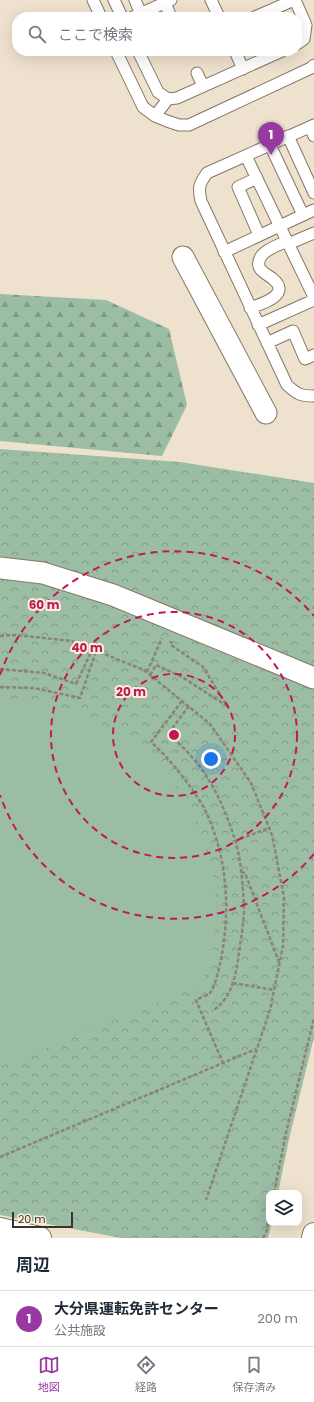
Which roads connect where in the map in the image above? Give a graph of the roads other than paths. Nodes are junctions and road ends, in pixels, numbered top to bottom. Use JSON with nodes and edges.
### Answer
{"nodes":[{"id":1,"x":93,"y":0,"type":"edge"},
{"id":2,"x":114,"y":0,"type":"edge"},
{"id":3,"x":135,"y":0,"type":"edge"},
{"id":4,"x":211,"y":0,"type":"edge"},
{"id":5,"x":295,"y":0,"type":"edge"},
{"id":6,"x":168,"y":1,"type":"edge"},
{"id":7,"x":99,"y":12,"type":"edge"},
{"id":8,"x":120,"y":12,"type":"edge"},
{"id":9,"x":137,"y":12,"type":"edge"},
{"id":10,"x":144,"y":12,"type":"edge"},
{"id":11,"x":170,"y":12,"type":"edge"},
{"id":12,"x":217,"y":12,"type":"edge"},
{"id":13,"x":267,"y":12,"type":"edge"},
{"id":14,"x":300,"y":12,"type":"edge"},
{"id":15,"x":302,"y":15,"type":"edge"},
{"id":16,"x":306,"y":24,"type":"junction"},
{"id":17,"x":314,"y":38,"type":"edge"},
{"id":18,"x":302,"y":40,"type":"edge"},
{"id":19,"x":118,"y":56,"type":"edge"},
{"id":20,"x":140,"y":56,"type":"edge"},
{"id":21,"x":237,"y":56,"type":"edge"},
{"id":22,"x":271,"y":56,"type":"edge"},
{"id":23,"x":314,"y":65,"type":"edge"},
{"id":24,"x":243,"y":69,"type":"junction"},
{"id":25,"x":197,"y":73,"type":"dead end"},
{"id":26,"x":203,"y":86,"type":"junction"},
{"id":27,"x":168,"y":99,"type":"junction"},
{"id":28,"x":155,"y":116,"type":"junction"},
{"id":29,"x":313,"y":129,"type":"edge"},
{"id":30,"x":288,"y":136,"type":"junction"},
{"id":31,"x":270,"y":145,"type":"junction"},
{"id":32,"x":246,"y":156,"type":"junction"},
{"id":33,"x":257,"y":178,"type":"junction"},
{"id":34,"x":314,"y":193,"type":"edge"},
{"id":35,"x":314,"y":210,"type":"edge"},
{"id":36,"x":303,"y":215,"type":"junction"},
{"id":37,"x":279,"y":226,"type":"junction"},
{"id":38,"x":314,"y":233,"type":"edge"},
{"id":39,"x":259,"y":235,"type":"junction"},
{"id":40,"x":288,"y":243,"type":"junction"},
{"id":41,"x":224,"y":252,"type":"junction"},
{"id":42,"x":183,"y":257,"type":"dead end"},
{"id":43,"x":314,"y":299,"type":"edge"},
{"id":44,"x":250,"y":308,"type":"junction"},
{"id":45,"x":258,"y":325,"type":"junction"},
{"id":46,"x":267,"y":343,"type":"junction"},
{"id":47,"x":314,"y":355,"type":"edge"},
{"id":48,"x":314,"y":396,"type":"edge"},
{"id":49,"x":266,"y":413,"type":"dead end"},
{"id":50,"x":0,"y":568,"type":"edge"},
{"id":51,"x":314,"y":678,"type":"edge"},
{"id":52,"x":0,"y":1229,"type":"edge"},
{"id":53,"x":314,"y":1234,"type":"edge"},
{"id":54,"x":40,"y":1238,"type":"edge"},
{"id":55,"x":313,"y":1238,"type":"edge"}],
"edges":[{"from":1,"to":7,"type":"lane"},
{"from":2,"to":8,"type":"lane"},
{"from":3,"to":9,"type":"lane"},
{"from":4,"to":12,"type":"lane"},
{"from":5,"to":13,"type":"lane"},
{"from":5,"to":14,"type":"lane"},
{"from":6,"to":10,"type":"lane"},
{"from":6,"to":11,"type":"lane"},
{"from":15,"to":16,"type":"lane"},
{"from":16,"to":17,"type":"lane"},
{"from":16,"to":18,"type":"lane"},
{"from":19,"to":28,"type":"lane"},
{"from":20,"to":27,"type":"lane"},
{"from":21,"to":24,"type":"lane"},
{"from":22,"to":24,"type":"lane"},
{"from":23,"to":28,"type":"lane"},
{"from":24,"to":26,"type":"lane"},
{"from":25,"to":26,"type":"lane"},
{"from":26,"to":27,"type":"lane"},
{"from":27,"to":28,"type":"lane"},
{"from":29,"to":30,"type":"lane"},
{"from":30,"to":31,"type":"lane"},
{"from":30,"to":34,"type":"lane"},
{"from":31,"to":32,"type":"lane"},
{"from":31,"to":36,"type":"lane"},
{"from":32,"to":33,"type":"lane"},
{"from":32,"to":41,"type":"lane"},
{"from":33,"to":37,"type":"lane"},
{"from":33,"to":39,"type":"lane"},
{"from":35,"to":36,"type":"lane"},
{"from":36,"to":37,"type":"lane"},
{"from":37,"to":39,"type":"lane"},
{"from":37,"to":40,"type":"lane"},
{"from":38,"to":40,"type":"lane"},
{"from":39,"to":41,"type":"lane"},
{"from":40,"to":43,"type":"lane"},
{"from":40,"to":44,"type":"lane"},
{"from":41,"to":44,"type":"lane"},
{"from":42,"to":49,"type":"street"},
{"from":43,"to":45,"type":"lane"},
{"from":44,"to":45,"type":"lane"},
{"from":45,"to":46,"type":"lane"},
{"from":46,"to":47,"type":"lane"},
{"from":46,"to":48,"type":"lane"},
{"from":50,"to":51,"type":"street"},
{"from":52,"to":54,"type":"street"},
{"from":53,"to":55,"type":"street"}]}
